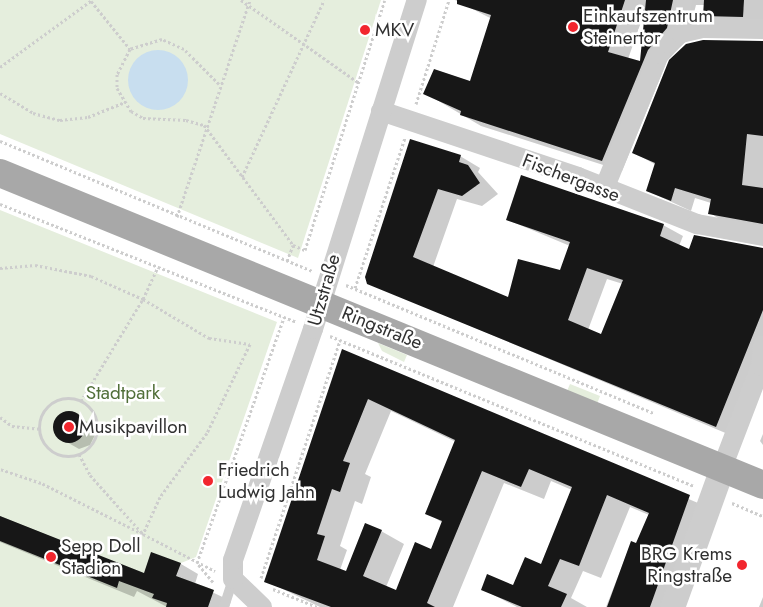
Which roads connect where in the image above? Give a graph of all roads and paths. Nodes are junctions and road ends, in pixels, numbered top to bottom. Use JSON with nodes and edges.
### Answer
{"nodes":[{"id":1,"x":91,"y":0,"type":"edge"},
{"id":2,"x":241,"y":0,"type":"edge"},
{"id":3,"x":250,"y":0,"type":"edge"},
{"id":4,"x":324,"y":0,"type":"edge"},
{"id":5,"x":385,"y":0,"type":"edge"},
{"id":6,"x":417,"y":0,"type":"edge"},
{"id":7,"x":449,"y":0,"type":"edge"},
{"id":8,"x":684,"y":0,"type":"edge"},
{"id":9,"x":249,"y":5,"type":"junction"},
{"id":10,"x":763,"y":29,"type":"edge"},
{"id":11,"x":681,"y":33,"type":"junction"},
{"id":12,"x":301,"y":44,"type":"junction"},
{"id":13,"x":130,"y":49,"type":"junction"},
{"id":14,"x":0,"y":67,"type":"edge"},
{"id":15,"x":359,"y":83,"type":"junction"},
{"id":16,"x":219,"y":84,"type":"junction"},
{"id":17,"x":0,"y":93,"type":"edge"},
{"id":18,"x":123,"y":103,"type":"junction"},
{"id":19,"x":415,"y":106,"type":"dead end"},
{"id":20,"x":381,"y":111,"type":"junction"},
{"id":21,"x":204,"y":126,"type":"junction"},
{"id":22,"x":406,"y":135,"type":"dead end"},
{"id":23,"x":0,"y":141,"type":"edge"},
{"id":24,"x":0,"y":173,"type":"edge"},
{"id":25,"x":242,"y":178,"type":"junction"},
{"id":26,"x":604,"y":189,"type":"junction"},
{"id":27,"x":0,"y":204,"type":"edge"},
{"id":28,"x":177,"y":216,"type":"junction"},
{"id":29,"x":763,"y":236,"type":"edge"},
{"id":30,"x":293,"y":245,"type":"junction"},
{"id":31,"x":158,"y":267,"type":"junction"},
{"id":32,"x":0,"y":268,"type":"edge"},
{"id":33,"x":144,"y":299,"type":"junction"},
{"id":34,"x":320,"y":303,"type":"junction"},
{"id":35,"x":763,"y":345,"type":"edge"},
{"id":36,"x":80,"y":400,"type":"junction"},
{"id":37,"x":0,"y":417,"type":"edge"},
{"id":38,"x":664,"y":417,"type":"dead end"},
{"id":39,"x":39,"y":429,"type":"junction"},
{"id":40,"x":79,"y":454,"type":"junction"},
{"id":41,"x":722,"y":468,"type":"junction"},
{"id":42,"x":0,"y":469,"type":"edge"},
{"id":43,"x":763,"y":486,"type":"edge"},
{"id":44,"x":698,"y":488,"type":"dead end"},
{"id":45,"x":740,"y":506,"type":"dead end"},
{"id":46,"x":763,"y":516,"type":"edge"},
{"id":47,"x":143,"y":534,"type":"junction"},
{"id":48,"x":197,"y":564,"type":"junction"},
{"id":49,"x":204,"y":567,"type":"dead end"},
{"id":50,"x":233,"y":579,"type":"junction"},
{"id":51,"x":259,"y":583,"type":"dead end"},
{"id":52,"x":267,"y":587,"type":"dead end"},
{"id":53,"x":224,"y":607,"type":"edge"},
{"id":54,"x":262,"y":607,"type":"edge"},
{"id":55,"x":317,"y":607,"type":"edge"},
{"id":56,"x":672,"y":607,"type":"edge"}],
"edges":[{"from":1,"to":13,"type":"path"},
{"from":1,"to":14,"type":"path"},
{"from":2,"to":9,"type":"path"},
{"from":3,"to":9,"type":"path"},
{"from":4,"to":12,"type":"path"},
{"from":5,"to":15,"type":"path"},
{"from":6,"to":20,"type":"street","name":"Utzstraße"},
{"from":7,"to":19,"type":"path"},
{"from":8,"to":11,"type":"street"},
{"from":9,"to":12,"type":"path"},
{"from":9,"to":16,"type":"path"},
{"from":10,"to":11,"type":"street"},
{"from":11,"to":26,"type":"street"},
{"from":12,"to":15,"type":"path"},
{"from":12,"to":25,"type":"path"},
{"from":13,"to":16,"type":"path"},
{"from":13,"to":18,"type":"path"},
{"from":15,"to":30,"type":"path"},
{"from":16,"to":21,"type":"path"},
{"from":17,"to":18,"type":"path"},
{"from":18,"to":21,"type":"path"},
{"from":20,"to":26,"type":"street","name":"Fischergasse"},
{"from":20,"to":34,"type":"street","name":"Utzstraße"},
{"from":21,"to":25,"type":"path"},
{"from":21,"to":28,"type":"path"},
{"from":22,"to":38,"type":"path"},
{"from":23,"to":28,"type":"path"},
{"from":24,"to":34,"type":"main road","name":"Ringstraße"},
{"from":25,"to":30,"type":"path"},
{"from":26,"to":29,"type":"street","name":"Fischergasse"},
{"from":27,"to":31,"type":"path"},
{"from":28,"to":30,"type":"path"},
{"from":31,"to":33,"type":"path"},
{"from":31,"to":48,"type":"path"},
{"from":32,"to":33,"type":"path"},
{"from":33,"to":36,"type":"path"},
{"from":33,"to":47,"type":"path"},
{"from":34,"to":41,"type":"main road","name":"Ringstraße"},
{"from":34,"to":50,"type":"street","name":"Utzstraße"},
{"from":35,"to":41,"type":"street"},
{"from":36,"to":39,"type":"path"},
{"from":36,"to":40,"type":"path"},
{"from":37,"to":39,"type":"path"},
{"from":39,"to":40,"type":"path"},
{"from":40,"to":47,"type":"path"},
{"from":41,"to":43,"type":"main road","name":"Ringstraße"},
{"from":41,"to":56,"type":"street"},
{"from":42,"to":47,"type":"path"},
{"from":44,"to":51,"type":"path"},
{"from":45,"to":46,"type":"path"},
{"from":47,"to":48,"type":"path"},
{"from":48,"to":49,"type":"path"},
{"from":50,"to":53,"type":"lane"},
{"from":50,"to":54,"type":"street"},
{"from":52,"to":55,"type":"path"}]}
